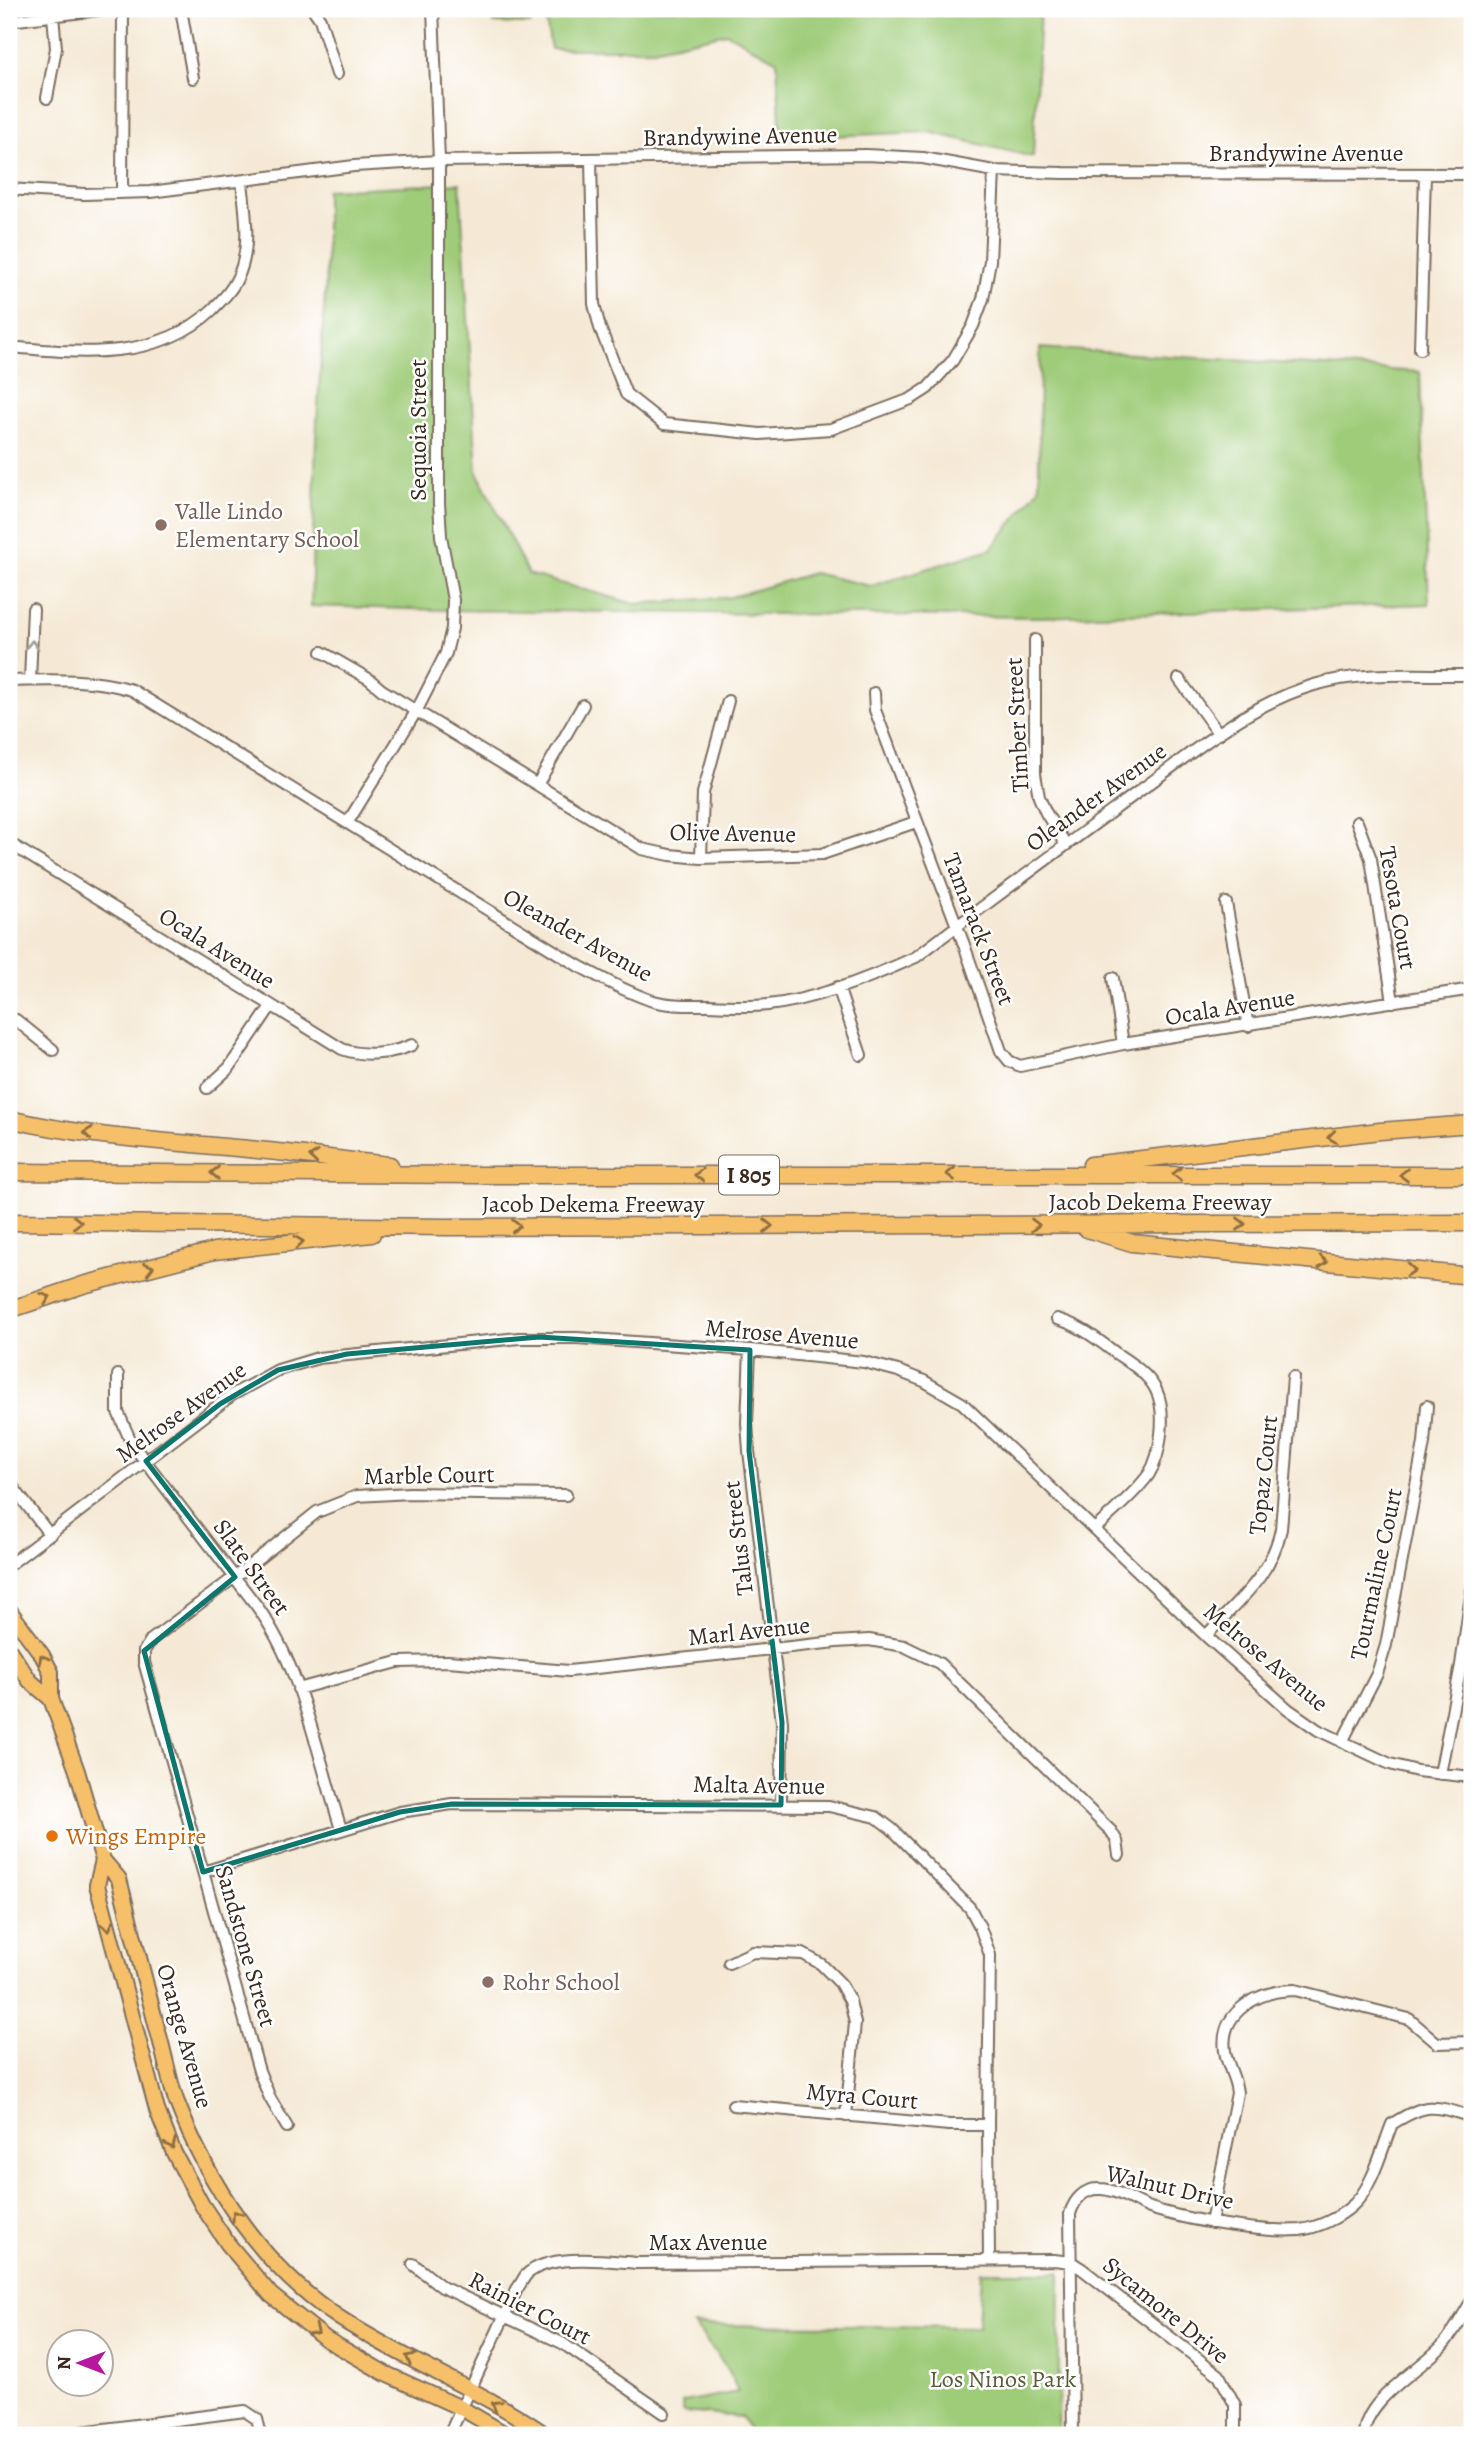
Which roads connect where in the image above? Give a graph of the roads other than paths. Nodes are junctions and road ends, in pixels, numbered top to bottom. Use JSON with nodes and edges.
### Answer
{"nodes":[{"id":1,"x":107,"y":9,"type":"edge"},
{"id":2,"x":123,"y":9,"type":"edge"},
{"id":3,"x":181,"y":9,"type":"edge"},
{"id":4,"x":313,"y":9,"type":"edge"},
{"id":5,"x":433,"y":9,"type":"edge"},
{"id":6,"x":53,"y":16,"type":"junction"},
{"id":7,"x":9,"y":21,"type":"edge"},
{"id":8,"x":337,"y":74,"type":"dead end"},
{"id":9,"x":193,"y":78,"type":"dead end"},
{"id":10,"x":47,"y":97,"type":"dead end"},
{"id":11,"x":591,"y":159,"type":"junction"},
{"id":12,"x":439,"y":161,"type":"junction"},
{"id":13,"x":994,"y":171,"type":"junction"},
{"id":14,"x":1425,"y":174,"type":"junction"},
{"id":15,"x":1472,"y":174,"type":"edge"},
{"id":16,"x":242,"y":181,"type":"junction"},
{"id":17,"x":9,"y":189,"type":"edge"},
{"id":18,"x":122,"y":193,"type":"junction"},
{"id":19,"x":9,"y":347,"type":"edge"},
{"id":20,"x":1420,"y":349,"type":"dead end"},
{"id":21,"x":33,"y":609,"type":"dead end"},
{"id":22,"x":1035,"y":640,"type":"dead end"},
{"id":23,"x":322,"y":652,"type":"dead end"},
{"id":24,"x":1472,"y":675,"type":"edge"},
{"id":25,"x":1179,"y":679,"type":"dead end"},
{"id":26,"x":30,"y":680,"type":"junction"},
{"id":27,"x":9,"y":681,"type":"edge"},
{"id":28,"x":874,"y":693,"type":"dead end"},
{"id":29,"x":728,"y":701,"type":"dead end"},
{"id":30,"x":583,"y":705,"type":"dead end"},
{"id":31,"x":417,"y":710,"type":"junction"},
{"id":32,"x":1219,"y":734,"type":"junction"},
{"id":33,"x":537,"y":785,"type":"junction"},
{"id":34,"x":348,"y":822,"type":"junction"},
{"id":35,"x":916,"y":822,"type":"junction"},
{"id":36,"x":1357,"y":822,"type":"dead end"},
{"id":37,"x":9,"y":843,"type":"edge"},
{"id":38,"x":1066,"y":845,"type":"junction"},
{"id":39,"x":701,"y":858,"type":"junction"},
{"id":40,"x":1226,"y":903,"type":"dead end"},
{"id":41,"x":957,"y":925,"type":"junction"},
{"id":42,"x":1113,"y":978,"type":"dead end"},
{"id":43,"x":838,"y":987,"type":"junction"},
{"id":44,"x":1472,"y":989,"type":"edge"},
{"id":45,"x":1393,"y":1002,"type":"junction"},
{"id":46,"x":271,"y":1006,"type":"junction"},
{"id":47,"x":9,"y":1017,"type":"edge"},
{"id":48,"x":1248,"y":1026,"type":"junction"},
{"id":49,"x":1123,"y":1044,"type":"junction"},
{"id":50,"x":412,"y":1045,"type":"dead end"},
{"id":51,"x":53,"y":1050,"type":"dead end"},
{"id":52,"x":1001,"y":1051,"type":"joint"},
{"id":53,"x":861,"y":1055,"type":"dead end"},
{"id":54,"x":207,"y":1088,"type":"dead end"},
{"id":55,"x":9,"y":1119,"type":"edge"},
{"id":56,"x":1472,"y":1124,"type":"edge"},
{"id":57,"x":9,"y":1172,"type":"edge"},
{"id":58,"x":1019,"y":1174,"type":"junction"},
{"id":59,"x":479,"y":1175,"type":"junction"},
{"id":60,"x":1472,"y":1175,"type":"edge"},
{"id":61,"x":9,"y":1222,"type":"edge"},
{"id":62,"x":1472,"y":1223,"type":"edge"},
{"id":63,"x":1075,"y":1225,"type":"junction"},
{"id":64,"x":448,"y":1227,"type":"junction"},
{"id":65,"x":1472,"y":1276,"type":"edge"},
{"id":66,"x":9,"y":1310,"type":"edge"},
{"id":67,"x":1056,"y":1319,"type":"dead end"},
{"id":68,"x":750,"y":1350,"type":"junction"},
{"id":69,"x":118,"y":1375,"type":"dead end"},
{"id":70,"x":1293,"y":1377,"type":"dead end"},
{"id":71,"x":1427,"y":1406,"type":"dead end"},
{"id":72,"x":146,"y":1461,"type":"junction"},
{"id":73,"x":9,"y":1482,"type":"edge"},
{"id":74,"x":566,"y":1495,"type":"dead end"},
{"id":75,"x":1095,"y":1529,"type":"junction"},
{"id":76,"x":50,"y":1535,"type":"junction"},
{"id":77,"x":9,"y":1565,"type":"edge"},
{"id":78,"x":235,"y":1577,"type":"junction"},
{"id":79,"x":1472,"y":1588,"type":"edge"},
{"id":80,"x":9,"y":1610,"type":"edge"},
{"id":81,"x":1470,"y":1627,"type":"edge"},
{"id":82,"x":1206,"y":1636,"type":"junction"},
{"id":83,"x":9,"y":1650,"type":"edge"},
{"id":84,"x":773,"y":1650,"type":"junction"},
{"id":85,"x":144,"y":1651,"type":"joint"},
{"id":86,"x":298,"y":1689,"type":"junction"},
{"id":87,"x":51,"y":1699,"type":"junction"},
{"id":88,"x":1342,"y":1742,"type":"junction"},
{"id":89,"x":1440,"y":1774,"type":"junction"},
{"id":90,"x":1472,"y":1777,"type":"edge"},
{"id":91,"x":781,"y":1805,"type":"junction"},
{"id":92,"x":341,"y":1829,"type":"junction"},
{"id":93,"x":1119,"y":1855,"type":"dead end"},
{"id":94,"x":103,"y":1860,"type":"junction"},
{"id":95,"x":204,"y":1872,"type":"junction"},
{"id":96,"x":729,"y":1962,"type":"dead end"},
{"id":97,"x":151,"y":2003,"type":"junction"},
{"id":98,"x":130,"y":2009,"type":"junction"},
{"id":99,"x":1472,"y":2042,"type":"edge"},
{"id":100,"x":733,"y":2105,"type":"dead end"},
{"id":101,"x":846,"y":2116,"type":"junction"},
{"id":102,"x":1472,"y":2117,"type":"edge"},
{"id":103,"x":988,"y":2125,"type":"junction"},
{"id":104,"x":287,"y":2127,"type":"dead end"},
{"id":105,"x":1211,"y":2222,"type":"junction"},
{"id":106,"x":989,"y":2261,"type":"junction"},
{"id":107,"x":1071,"y":2262,"type":"junction"},
{"id":108,"x":413,"y":2264,"type":"dead end"},
{"id":109,"x":1472,"y":2300,"type":"edge"},
{"id":110,"x":505,"y":2316,"type":"junction"},
{"id":111,"x":471,"y":2390,"type":"junction"},
{"id":112,"x":461,"y":2408,"type":"junction"},
{"id":113,"x":664,"y":2413,"type":"dead end"},
{"id":114,"x":81,"y":2432,"type":"dead end"},
{"id":115,"x":261,"y":2435,"type":"edge"},
{"id":116,"x":449,"y":2435,"type":"edge"},
{"id":117,"x":507,"y":2435,"type":"edge"},
{"id":118,"x":545,"y":2435,"type":"edge"},
{"id":119,"x":1073,"y":2435,"type":"edge"},
{"id":120,"x":1235,"y":2435,"type":"edge"},
{"id":121,"x":1364,"y":2435,"type":"edge"}],
"edges":[{"from":1,"to":6,"type":"street"},
{"from":2,"to":18,"type":"street"},
{"from":3,"to":9,"type":"street"},
{"from":4,"to":8,"type":"street"},
{"from":5,"to":12,"type":"street","name":"Sequoia Street"},
{"from":6,"to":7,"type":"street"},
{"from":6,"to":10,"type":"street"},
{"from":11,"to":12,"type":"street","name":"Brandywine Avenue"},
{"from":11,"to":13,"type":"street","name":"Brandywine Avenue"},
{"from":11,"to":13,"type":"street"},
{"from":12,"to":16,"type":"street","name":"Brandywine Avenue"},
{"from":12,"to":31,"type":"street","name":"Sequoia Street"},
{"from":13,"to":14,"type":"street","name":"Brandywine Avenue"},
{"from":14,"to":15,"type":"street","name":"Brandywine Avenue"},
{"from":14,"to":20,"type":"street"},
{"from":16,"to":18,"type":"street","name":"Brandywine Avenue"},
{"from":16,"to":19,"type":"street"},
{"from":17,"to":18,"type":"street","name":"Brandywine Avenue"},
{"from":26,"to":21,"type":"street","one_way":true},
{"from":22,"to":38,"type":"street","name":"Timber Street"},
{"from":23,"to":31,"type":"street","name":"Olive Avenue"},
{"from":24,"to":32,"type":"street","name":"Oleander Avenue"},
{"from":25,"to":32,"type":"street"},
{"from":26,"to":27,"type":"street","name":"Oleander Avenue"},
{"from":26,"to":34,"type":"street","name":"Oleander Avenue"},
{"from":28,"to":35,"type":"street","name":"Tamarack Street"},
{"from":29,"to":39,"type":"street"},
{"from":30,"to":33,"type":"street"},
{"from":31,"to":33,"type":"street","name":"Olive Avenue"},
{"from":31,"to":34,"type":"street","name":"Sequoia Street"},
{"from":32,"to":38,"type":"street","name":"Oleander Avenue"},
{"from":33,"to":39,"type":"street","name":"Olive Avenue"},
{"from":34,"to":43,"type":"street","name":"Oleander Avenue"},
{"from":35,"to":39,"type":"street","name":"Olive Avenue"},
{"from":35,"to":41,"type":"street","name":"Tamarack Street"},
{"from":36,"to":45,"type":"street","name":"Tesota Court"},
{"from":37,"to":46,"type":"street","name":"Ocala Avenue"},
{"from":38,"to":41,"type":"street","name":"Oleander Avenue"},
{"from":40,"to":48,"type":"street"},
{"from":41,"to":43,"type":"street","name":"Oleander Avenue"},
{"from":41,"to":52,"type":"street","name":"Tamarack Street"},
{"from":42,"to":49,"type":"street"},
{"from":43,"to":53,"type":"street"},
{"from":44,"to":45,"type":"street","name":"Ocala Avenue"},
{"from":45,"to":48,"type":"street","name":"Ocala Avenue"},
{"from":46,"to":50,"type":"street","name":"Ocala Avenue"},
{"from":46,"to":54,"type":"street"},
{"from":47,"to":51,"type":"street"},
{"from":48,"to":49,"type":"street","name":"Ocala Avenue"},
{"from":49,"to":52,"type":"street","name":"Ocala Avenue"},
{"from":59,"to":55,"type":"highway","one_way":true},
{"from":56,"to":58,"type":"highway","one_way":true},
{"from":59,"to":57,"type":"highway","name":"Jacob Dekema Freeway","number":"I 805","one_way":true},
{"from":58,"to":59,"type":"highway","name":"Jacob Dekema Freeway","number":"I 805","one_way":true},
{"from":60,"to":58,"type":"highway","name":"Jacob Dekema Freeway","number":"I 805","one_way":true},
{"from":61,"to":64,"type":"highway","name":"Jacob Dekema Freeway","number":"I 805","one_way":true},
{"from":63,"to":62,"type":"highway","name":"Jacob Dekema Freeway","number":"I 805","one_way":true},
{"from":64,"to":63,"type":"highway","name":"Jacob Dekema Freeway","number":"I 805","one_way":true},
{"from":63,"to":65,"type":"highway","one_way":true},
{"from":66,"to":64,"type":"highway","one_way":true},
{"from":67,"to":75,"type":"street"},
{"from":68,"to":72,"type":"street","name":"Melrose Avenue"},
{"from":68,"to":75,"type":"street","name":"Melrose Avenue"},
{"from":68,"to":84,"type":"street","name":"Talus Street"},
{"from":69,"to":72,"type":"street","name":"Slate Street"},
{"from":70,"to":82,"type":"street","name":"Topaz Court"},
{"from":71,"to":88,"type":"street","name":"Tourmaline Court"},
{"from":72,"to":76,"type":"street","name":"Melrose Avenue"},
{"from":72,"to":78,"type":"street","name":"Slate Street"},
{"from":73,"to":76,"type":"street"},
{"from":74,"to":78,"type":"street","name":"Marble Court"},
{"from":75,"to":82,"type":"street","name":"Melrose Avenue"},
{"from":76,"to":77,"type":"street","name":"Melrose Avenue"},
{"from":78,"to":85,"type":"street","name":"Marble Court"},
{"from":78,"to":86,"type":"street","name":"Slate Street"},
{"from":79,"to":81,"type":"street"},
{"from":87,"to":80,"type":"main road","name":"Orange Avenue","one_way":true},
{"from":81,"to":89,"type":"street"},
{"from":82,"to":88,"type":"street","name":"Melrose Avenue"},
{"from":83,"to":87,"type":"main road","name":"Orange Avenue"},
{"from":84,"to":86,"type":"street","name":"Marl Avenue"},
{"from":84,"to":91,"type":"street","name":"Talus Street"},
{"from":84,"to":93,"type":"street","name":"Marl Avenue"},
{"from":85,"to":95,"type":"street","name":"Sandstone Street"},
{"from":86,"to":92,"type":"street","name":"Slate Street"},
{"from":87,"to":94,"type":"main road","name":"Orange Avenue"},
{"from":88,"to":89,"type":"street","name":"Melrose Avenue"},
{"from":89,"to":90,"type":"street","name":"Melrose Avenue"},
{"from":91,"to":92,"type":"street","name":"Malta Avenue"},
{"from":91,"to":103,"type":"street","name":"Malta Avenue"},
{"from":92,"to":95,"type":"street","name":"Malta Avenue"},
{"from":94,"to":97,"type":"main road","name":"Orange Avenue"},
{"from":94,"to":98,"type":"main road","name":"Orange Avenue","one_way":true},
{"from":95,"to":104,"type":"street","name":"Sandstone Street"},
{"from":96,"to":101,"type":"street"},
{"from":97,"to":98,"type":"main road"},
{"from":111,"to":97,"type":"main road","name":"Orange Avenue","one_way":true},
{"from":98,"to":112,"type":"main road","name":"Orange Avenue","one_way":true},
{"from":99,"to":105,"type":"street"},
{"from":100,"to":101,"type":"street","name":"Myra Court"},
{"from":101,"to":103,"type":"street","name":"Myra Court"},
{"from":102,"to":105,"type":"street","name":"Walnut Drive"},
{"from":103,"to":106,"type":"street","name":"Malta Avenue"},
{"from":105,"to":107,"type":"street","name":"Walnut Drive"},
{"from":106,"to":107,"type":"street","name":"Max Avenue"},
{"from":106,"to":110,"type":"street","name":"Max Avenue"},
{"from":107,"to":119,"type":"street","name":"Walnut Drive"},
{"from":107,"to":120,"type":"street","name":"Sycamore Drive"},
{"from":108,"to":110,"type":"street","name":"Rainier Court"},
{"from":109,"to":121,"type":"street"},
{"from":110,"to":111,"type":"street","name":"Max Avenue"},
{"from":110,"to":113,"type":"street","name":"Rainier Court"},
{"from":111,"to":112,"type":"street","name":"Max Avenue"},
{"from":118,"to":111,"type":"main road","name":"Orange Avenue","one_way":true},
{"from":112,"to":116,"type":"street","name":"Max Avenue"},
{"from":112,"to":117,"type":"main road","name":"Orange Avenue"},
{"from":114,"to":115,"type":"street"}]}
